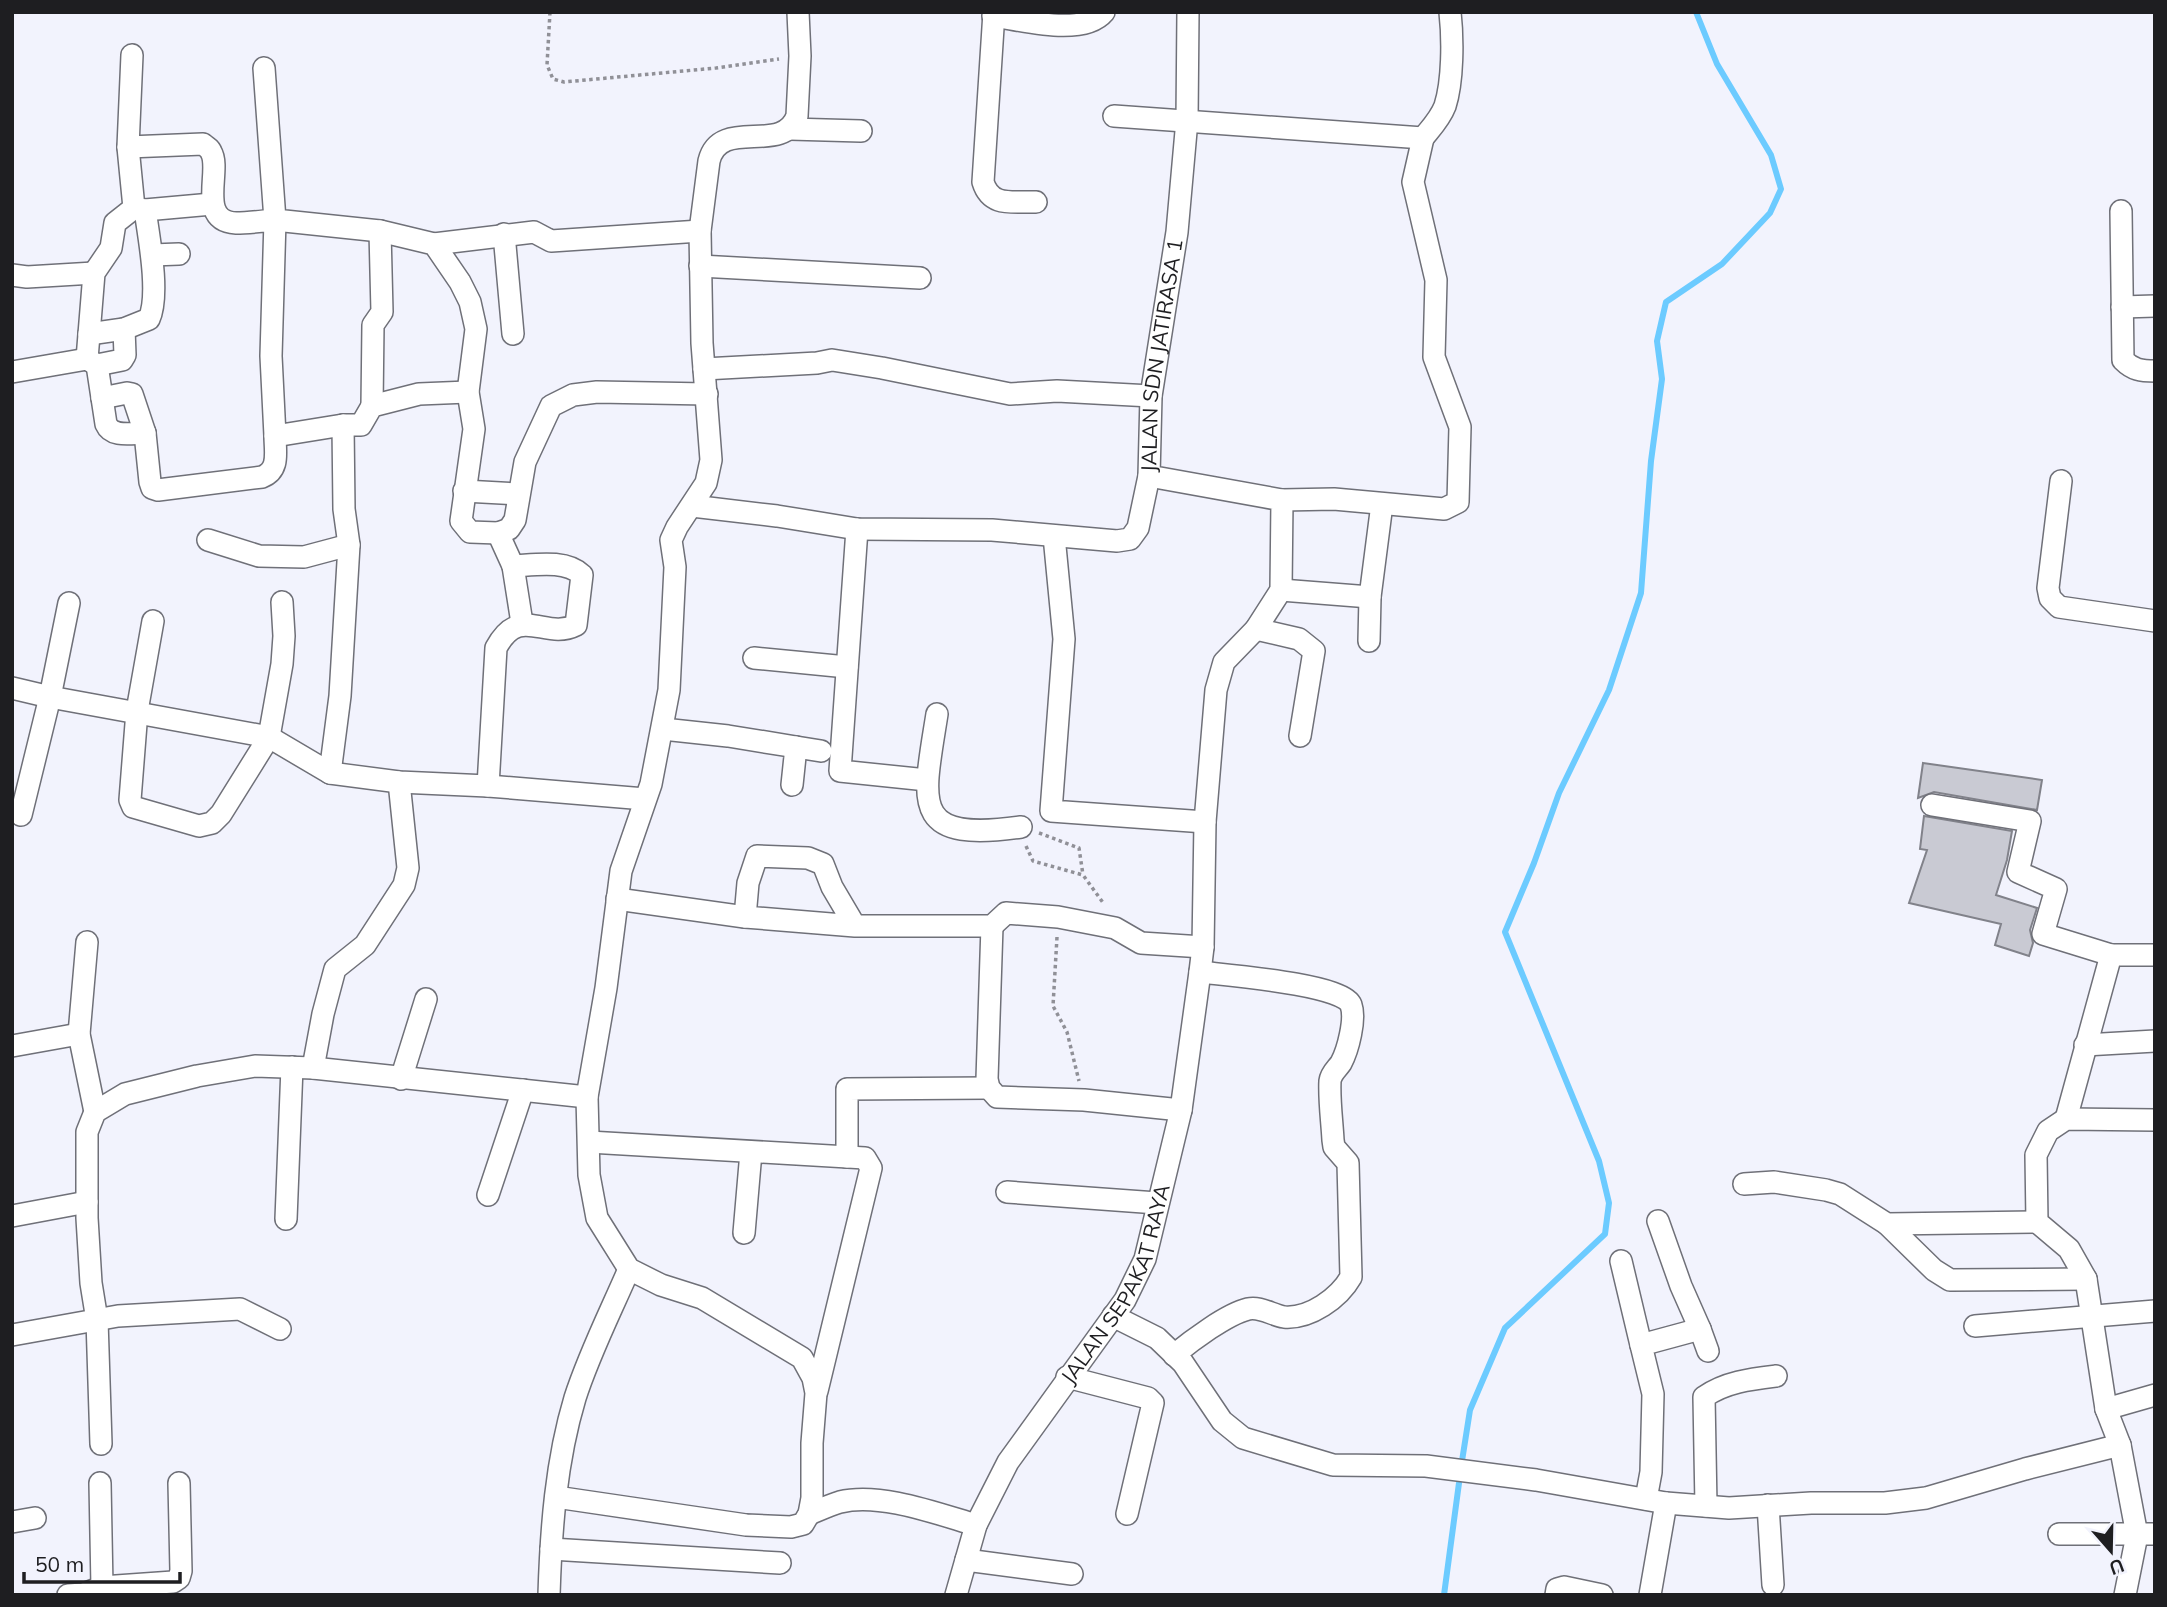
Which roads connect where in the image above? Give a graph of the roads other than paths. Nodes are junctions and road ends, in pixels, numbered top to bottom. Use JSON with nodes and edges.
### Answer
{"nodes":[{"id":1,"x":798,"y":12,"type":"edge"},
{"id":2,"x":1104,"y":12,"type":"edge"},
{"id":3,"x":1188,"y":12,"type":"edge"},
{"id":4,"x":1450,"y":12,"type":"edge"},
{"id":5,"x":994,"y":14,"type":"edge"},
{"id":6,"x":132,"y":55,"type":"dead end"},
{"id":7,"x":264,"y":68,"type":"dead end"},
{"id":8,"x":1114,"y":116,"type":"dead end"},
{"id":9,"x":1186,"y":120,"type":"junction"},
{"id":10,"x":790,"y":129,"type":"junction"},
{"id":11,"x":861,"y":131,"type":"dead end"},
{"id":12,"x":1423,"y":138,"type":"junction"},
{"id":13,"x":128,"y":147,"type":"junction"},
{"id":14,"x":1036,"y":202,"type":"dead end"},
{"id":15,"x":212,"y":204,"type":"junction"},
{"id":16,"x":140,"y":209,"type":"junction"},
{"id":17,"x":2121,"y":211,"type":"dead end"},
{"id":18,"x":275,"y":220,"type":"junction"},
{"id":19,"x":380,"y":231,"type":"junction"},
{"id":20,"x":699,"y":231,"type":"junction"},
{"id":21,"x":505,"y":234,"type":"junction"},
{"id":22,"x":435,"y":244,"type":"junction"},
{"id":23,"x":179,"y":254,"type":"dead end"},
{"id":24,"x":152,"y":255,"type":"junction"},
{"id":25,"x":700,"y":266,"type":"junction"},
{"id":26,"x":94,"y":273,"type":"junction"},
{"id":27,"x":12,"y":275,"type":"edge"},
{"id":28,"x":920,"y":278,"type":"dead end"},
{"id":29,"x":2155,"y":306,"type":"edge"},
{"id":30,"x":2123,"y":307,"type":"junction"},
{"id":31,"x":124,"y":329,"type":"junction"},
{"id":32,"x":89,"y":334,"type":"junction"},
{"id":33,"x":513,"y":334,"type":"dead end"},
{"id":34,"x":92,"y":362,"type":"junction"},
{"id":35,"x":704,"y":369,"type":"junction"},
{"id":36,"x":2155,"y":371,"type":"edge"},
{"id":37,"x":12,"y":372,"type":"edge"},
{"id":38,"x":468,"y":392,"type":"junction"},
{"id":39,"x":707,"y":394,"type":"junction"},
{"id":40,"x":1152,"y":396,"type":"junction"},
{"id":41,"x":102,"y":398,"type":"junction"},
{"id":42,"x":372,"y":406,"type":"junction"},
{"id":43,"x":343,"y":425,"type":"junction"},
{"id":44,"x":145,"y":433,"type":"junction"},
{"id":45,"x":275,"y":436,"type":"junction"},
{"id":46,"x":1149,"y":476,"type":"junction"},
{"id":47,"x":2061,"y":481,"type":"dead end"},
{"id":48,"x":464,"y":491,"type":"junction"},
{"id":49,"x":519,"y":494,"type":"junction"},
{"id":50,"x":1282,"y":500,"type":"junction"},
{"id":51,"x":1382,"y":504,"type":"junction"},
{"id":52,"x":692,"y":506,"type":"junction"},
{"id":53,"x":857,"y":529,"type":"junction"},
{"id":54,"x":498,"y":533,"type":"junction"},
{"id":55,"x":1054,"y":537,"type":"junction"},
{"id":56,"x":208,"y":540,"type":"dead end"},
{"id":57,"x":349,"y":545,"type":"junction"},
{"id":58,"x":513,"y":566,"type":"junction"},
{"id":59,"x":1281,"y":590,"type":"junction"},
{"id":60,"x":1370,"y":597,"type":"junction"},
{"id":61,"x":282,"y":602,"type":"dead end"},
{"id":62,"x":69,"y":603,"type":"dead end"},
{"id":63,"x":153,"y":621,"type":"dead end"},
{"id":64,"x":2155,"y":621,"type":"edge"},
{"id":65,"x":522,"y":623,"type":"junction"},
{"id":66,"x":1256,"y":629,"type":"junction"},
{"id":67,"x":1369,"y":641,"type":"dead end"},
{"id":68,"x":754,"y":658,"type":"dead end"},
{"id":69,"x":847,"y":667,"type":"junction"},
{"id":70,"x":12,"y":688,"type":"edge"},
{"id":71,"x":50,"y":697,"type":"junction"},
{"id":72,"x":137,"y":711,"type":"junction"},
{"id":73,"x":937,"y":714,"type":"dead end"},
{"id":74,"x":663,"y":729,"type":"junction"},
{"id":75,"x":1300,"y":736,"type":"dead end"},
{"id":76,"x":269,"y":737,"type":"junction"},
{"id":77,"x":796,"y":747,"type":"junction"},
{"id":78,"x":821,"y":751,"type":"dead end"},
{"id":79,"x":330,"y":773,"type":"junction"},
{"id":80,"x":927,"y":780,"type":"junction"},
{"id":81,"x":399,"y":782,"type":"junction"},
{"id":82,"x":792,"y":785,"type":"dead end"},
{"id":83,"x":488,"y":786,"type":"junction"},
{"id":84,"x":645,"y":799,"type":"junction"},
{"id":85,"x":1932,"y":804,"type":"dead end"},
{"id":86,"x":21,"y":815,"type":"dead end"},
{"id":87,"x":1205,"y":822,"type":"junction"},
{"id":88,"x":1021,"y":827,"type":"road end"},
{"id":89,"x":617,"y":899,"type":"junction"},
{"id":90,"x":745,"y":917,"type":"junction"},
{"id":91,"x":855,"y":926,"type":"junction"},
{"id":92,"x":992,"y":926,"type":"junction"},
{"id":93,"x":86,"y":942,"type":"dead end"},
{"id":94,"x":1203,"y":947,"type":"junction"},
{"id":95,"x":2111,"y":955,"type":"junction"},
{"id":96,"x":2155,"y":956,"type":"edge"},
{"id":97,"x":1200,"y":972,"type":"junction"},
{"id":98,"x":426,"y":999,"type":"dead end"},
{"id":99,"x":79,"y":1034,"type":"junction"},
{"id":100,"x":2155,"y":1041,"type":"edge"},
{"id":101,"x":12,"y":1045,"type":"edge"},
{"id":102,"x":2085,"y":1045,"type":"junction"},
{"id":103,"x":303,"y":1068,"type":"junction"},
{"id":104,"x":401,"y":1079,"type":"junction"},
{"id":105,"x":989,"y":1088,"type":"junction"},
{"id":106,"x":523,"y":1090,"type":"junction"},
{"id":107,"x":587,"y":1097,"type":"junction"},
{"id":108,"x":1181,"y":1110,"type":"junction"},
{"id":109,"x":95,"y":1112,"type":"junction"},
{"id":110,"x":2066,"y":1119,"type":"junction"},
{"id":111,"x":2155,"y":1120,"type":"edge"},
{"id":112,"x":589,"y":1142,"type":"junction"},
{"id":113,"x":751,"y":1152,"type":"junction"},
{"id":114,"x":847,"y":1157,"type":"junction"},
{"id":115,"x":1744,"y":1184,"type":"dead end"},
{"id":116,"x":1007,"y":1192,"type":"dead end"},
{"id":117,"x":488,"y":1195,"type":"dead end"},
{"id":118,"x":87,"y":1202,"type":"junction"},
{"id":119,"x":1157,"y":1203,"type":"junction"},
{"id":120,"x":12,"y":1216,"type":"edge"},
{"id":121,"x":286,"y":1219,"type":"dead end"},
{"id":122,"x":1658,"y":1220,"type":"dead end"},
{"id":123,"x":2037,"y":1222,"type":"junction"},
{"id":124,"x":1887,"y":1224,"type":"junction"},
{"id":125,"x":744,"y":1233,"type":"dead end"},
{"id":126,"x":1621,"y":1261,"type":"dead end"},
{"id":127,"x":629,"y":1269,"type":"junction"},
{"id":128,"x":2086,"y":1279,"type":"junction"},
{"id":129,"x":2155,"y":1311,"type":"edge"},
{"id":130,"x":1113,"y":1316,"type":"junction"},
{"id":131,"x":2093,"y":1317,"type":"junction"},
{"id":132,"x":97,"y":1320,"type":"junction"},
{"id":133,"x":1975,"y":1326,"type":"dead end"},
{"id":134,"x":280,"y":1329,"type":"dead end"},
{"id":135,"x":1700,"y":1329,"type":"junction"},
{"id":136,"x":12,"y":1335,"type":"edge"},
{"id":137,"x":1641,"y":1345,"type":"junction"},
{"id":138,"x":1708,"y":1351,"type":"dead end"},
{"id":139,"x":1174,"y":1355,"type":"junction"},
{"id":140,"x":1776,"y":1376,"type":"dead end"},
{"id":141,"x":1067,"y":1377,"type":"junction"},
{"id":142,"x":816,"y":1393,"type":"junction"},
{"id":143,"x":2155,"y":1395,"type":"edge"},
{"id":144,"x":2106,"y":1409,"type":"junction"},
{"id":145,"x":101,"y":1444,"type":"dead end"},
{"id":146,"x":2120,"y":1446,"type":"junction"},
{"id":147,"x":100,"y":1483,"type":"dead end"},
{"id":148,"x":179,"y":1483,"type":"dead end"},
{"id":149,"x":556,"y":1497,"type":"junction"},
{"id":150,"x":1656,"y":1501,"type":"junction"},
{"id":151,"x":1768,"y":1505,"type":"junction"},
{"id":152,"x":1706,"y":1506,"type":"junction"},
{"id":153,"x":809,"y":1514,"type":"junction"},
{"id":154,"x":1127,"y":1514,"type":"dead end"},
{"id":155,"x":36,"y":1518,"type":"dead end"},
{"id":156,"x":12,"y":1522,"type":"edge"},
{"id":157,"x":976,"y":1525,"type":"junction"},
{"id":158,"x":2059,"y":1534,"type":"dead end"},
{"id":159,"x":2146,"y":1535,"type":"edge"},
{"id":160,"x":551,"y":1549,"type":"junction"},
{"id":161,"x":966,"y":1560,"type":"junction"},
{"id":162,"x":780,"y":1563,"type":"dead end"},
{"id":163,"x":1072,"y":1574,"type":"dead end"},
{"id":164,"x":1773,"y":1585,"type":"dead end"},
{"id":165,"x":102,"y":1587,"type":"junction"},
{"id":166,"x":68,"y":1595,"type":"edge"},
{"id":167,"x":549,"y":1595,"type":"edge"},
{"id":168,"x":956,"y":1595,"type":"edge"},
{"id":169,"x":1556,"y":1595,"type":"edge"},
{"id":170,"x":1602,"y":1595,"type":"edge"},
{"id":171,"x":1650,"y":1595,"type":"edge"},
{"id":172,"x":2125,"y":1595,"type":"edge"}],
"edges":[{"from":1,"to":10,"type":"street"},
{"from":2,"to":5,"type":"street"},
{"from":3,"to":9,"type":"street","name":"JALAN SDN JATIRASA 1"},
{"from":4,"to":12,"type":"street"},
{"from":5,"to":14,"type":"street"},
{"from":6,"to":13,"type":"street"},
{"from":7,"to":18,"type":"street"},
{"from":8,"to":9,"type":"street"},
{"from":9,"to":12,"type":"street"},
{"from":9,"to":40,"type":"street","name":"JALAN SDN JATIRASA 1"},
{"from":10,"to":11,"type":"street"},
{"from":10,"to":20,"type":"street"},
{"from":12,"to":51,"type":"street","name":"JALAN SDN JATIRASA 1"},
{"from":13,"to":15,"type":"street"},
{"from":13,"to":16,"type":"street"},
{"from":15,"to":16,"type":"street"},
{"from":15,"to":18,"type":"street"},
{"from":16,"to":24,"type":"street"},
{"from":16,"to":26,"type":"street"},
{"from":17,"to":30,"type":"street"},
{"from":18,"to":19,"type":"street"},
{"from":18,"to":45,"type":"street"},
{"from":19,"to":22,"type":"street"},
{"from":19,"to":42,"type":"street"},
{"from":20,"to":21,"type":"street"},
{"from":20,"to":25,"type":"street"},
{"from":21,"to":22,"type":"street"},
{"from":21,"to":33,"type":"street"},
{"from":22,"to":38,"type":"street"},
{"from":23,"to":24,"type":"street"},
{"from":24,"to":31,"type":"street"},
{"from":25,"to":28,"type":"street"},
{"from":25,"to":35,"type":"street"},
{"from":26,"to":27,"type":"street"},
{"from":26,"to":32,"type":"street"},
{"from":29,"to":30,"type":"street"},
{"from":30,"to":36,"type":"street"},
{"from":31,"to":32,"type":"street"},
{"from":31,"to":34,"type":"street"},
{"from":32,"to":34,"type":"street"},
{"from":34,"to":37,"type":"street"},
{"from":34,"to":41,"type":"street"},
{"from":35,"to":39,"type":"street"},
{"from":35,"to":40,"type":"street"},
{"from":38,"to":42,"type":"street"},
{"from":38,"to":48,"type":"street"},
{"from":39,"to":49,"type":"street"},
{"from":39,"to":52,"type":"street"},
{"from":40,"to":46,"type":"street","name":"JALAN SDN JATIRASA 1"},
{"from":41,"to":44,"type":"street"},
{"from":41,"to":44,"type":"street"},
{"from":42,"to":43,"type":"street"},
{"from":43,"to":45,"type":"street"},
{"from":43,"to":57,"type":"street"},
{"from":44,"to":45,"type":"street"},
{"from":46,"to":50,"type":"street","name":"JALAN SDN JATIRASA 1"},
{"from":46,"to":55,"type":"street"},
{"from":47,"to":64,"type":"street"},
{"from":48,"to":49,"type":"street"},
{"from":48,"to":54,"type":"street"},
{"from":49,"to":54,"type":"street"},
{"from":50,"to":51,"type":"street","name":"JALAN SDN JATIRASA 1"},
{"from":50,"to":59,"type":"street"},
{"from":51,"to":60,"type":"street"},
{"from":52,"to":53,"type":"street"},
{"from":52,"to":74,"type":"street"},
{"from":53,"to":55,"type":"street"},
{"from":53,"to":69,"type":"street"},
{"from":54,"to":58,"type":"street"},
{"from":55,"to":87,"type":"street"},
{"from":56,"to":57,"type":"street"},
{"from":57,"to":79,"type":"street"},
{"from":58,"to":65,"type":"street"},
{"from":58,"to":65,"type":"street"},
{"from":59,"to":60,"type":"street"},
{"from":59,"to":66,"type":"street"},
{"from":60,"to":67,"type":"street"},
{"from":61,"to":76,"type":"street"},
{"from":62,"to":71,"type":"street"},
{"from":63,"to":72,"type":"street"},
{"from":65,"to":83,"type":"street"},
{"from":66,"to":75,"type":"street"},
{"from":66,"to":87,"type":"street"},
{"from":68,"to":69,"type":"street"},
{"from":69,"to":80,"type":"street"},
{"from":70,"to":71,"type":"street"},
{"from":71,"to":72,"type":"street"},
{"from":71,"to":86,"type":"street"},
{"from":72,"to":76,"type":"street"},
{"from":72,"to":76,"type":"street"},
{"from":73,"to":80,"type":"street"},
{"from":74,"to":77,"type":"street"},
{"from":74,"to":84,"type":"street"},
{"from":76,"to":79,"type":"street"},
{"from":77,"to":78,"type":"street"},
{"from":77,"to":82,"type":"street"},
{"from":79,"to":81,"type":"street"},
{"from":80,"to":88,"type":"street"},
{"from":81,"to":83,"type":"street"},
{"from":81,"to":103,"type":"street"},
{"from":83,"to":84,"type":"street"},
{"from":84,"to":89,"type":"street"},
{"from":85,"to":95,"type":"street"},
{"from":87,"to":94,"type":"street"},
{"from":89,"to":90,"type":"street"},
{"from":89,"to":107,"type":"street"},
{"from":90,"to":91,"type":"street"},
{"from":90,"to":91,"type":"street"},
{"from":91,"to":92,"type":"street"},
{"from":92,"to":94,"type":"street"},
{"from":92,"to":105,"type":"street"},
{"from":93,"to":99,"type":"street"},
{"from":94,"to":97,"type":"street","name":"JALAN SEPAKAT RAYA"},
{"from":95,"to":96,"type":"street"},
{"from":95,"to":102,"type":"street"},
{"from":97,"to":108,"type":"street","name":"JALAN SEPAKAT RAYA"},
{"from":97,"to":139,"type":"street"},
{"from":98,"to":104,"type":"street"},
{"from":99,"to":101,"type":"street"},
{"from":99,"to":109,"type":"street"},
{"from":100,"to":102,"type":"street"},
{"from":102,"to":110,"type":"street"},
{"from":103,"to":104,"type":"street"},
{"from":103,"to":109,"type":"street"},
{"from":103,"to":121,"type":"street"},
{"from":104,"to":106,"type":"street"},
{"from":105,"to":108,"type":"street"},
{"from":105,"to":114,"type":"street"},
{"from":106,"to":107,"type":"street"},
{"from":106,"to":117,"type":"street"},
{"from":107,"to":112,"type":"street"},
{"from":108,"to":119,"type":"street","name":"JALAN SEPAKAT RAYA"},
{"from":109,"to":118,"type":"street"},
{"from":110,"to":111,"type":"street"},
{"from":110,"to":123,"type":"street"},
{"from":112,"to":113,"type":"street"},
{"from":112,"to":127,"type":"street"},
{"from":113,"to":114,"type":"street"},
{"from":113,"to":125,"type":"street"},
{"from":114,"to":142,"type":"street"},
{"from":115,"to":124,"type":"street"},
{"from":116,"to":119,"type":"street"},
{"from":118,"to":120,"type":"street"},
{"from":118,"to":132,"type":"street"},
{"from":119,"to":130,"type":"street","name":"JALAN SEPAKAT RAYA"},
{"from":122,"to":135,"type":"street"},
{"from":123,"to":124,"type":"street"},
{"from":123,"to":128,"type":"street"},
{"from":124,"to":128,"type":"street"},
{"from":126,"to":137,"type":"street"},
{"from":127,"to":142,"type":"street"},
{"from":127,"to":149,"type":"street"},
{"from":128,"to":131,"type":"street"},
{"from":129,"to":131,"type":"street"},
{"from":130,"to":139,"type":"street"},
{"from":130,"to":141,"type":"street","name":"JALAN SEPAKAT RAYA"},
{"from":131,"to":133,"type":"street"},
{"from":131,"to":144,"type":"street"},
{"from":132,"to":134,"type":"street"},
{"from":132,"to":136,"type":"street"},
{"from":132,"to":145,"type":"street"},
{"from":135,"to":137,"type":"street"},
{"from":135,"to":138,"type":"street"},
{"from":137,"to":150,"type":"street"},
{"from":139,"to":150,"type":"street"},
{"from":140,"to":152,"type":"street"},
{"from":141,"to":154,"type":"street"},
{"from":141,"to":157,"type":"street","name":"JALAN SEPAKAT RAYA"},
{"from":142,"to":153,"type":"street"},
{"from":143,"to":144,"type":"street"},
{"from":144,"to":146,"type":"street"},
{"from":146,"to":151,"type":"street"},
{"from":146,"to":159,"type":"street"},
{"from":147,"to":165,"type":"street"},
{"from":148,"to":165,"type":"street"},
{"from":149,"to":153,"type":"street"},
{"from":149,"to":160,"type":"street"},
{"from":150,"to":152,"type":"street"},
{"from":150,"to":171,"type":"street"},
{"from":151,"to":152,"type":"street"},
{"from":151,"to":164,"type":"street"},
{"from":153,"to":157,"type":"street"},
{"from":155,"to":156,"type":"street"},
{"from":157,"to":161,"type":"street","name":"JALAN SEPAKAT RAYA"},
{"from":158,"to":159,"type":"street"},
{"from":159,"to":172,"type":"street"},
{"from":160,"to":162,"type":"street"},
{"from":160,"to":167,"type":"street"},
{"from":161,"to":163,"type":"street"},
{"from":161,"to":168,"type":"street","name":"JALAN SEPAKAT RAYA"},
{"from":165,"to":166,"type":"street"},
{"from":169,"to":170,"type":"street"}]}
